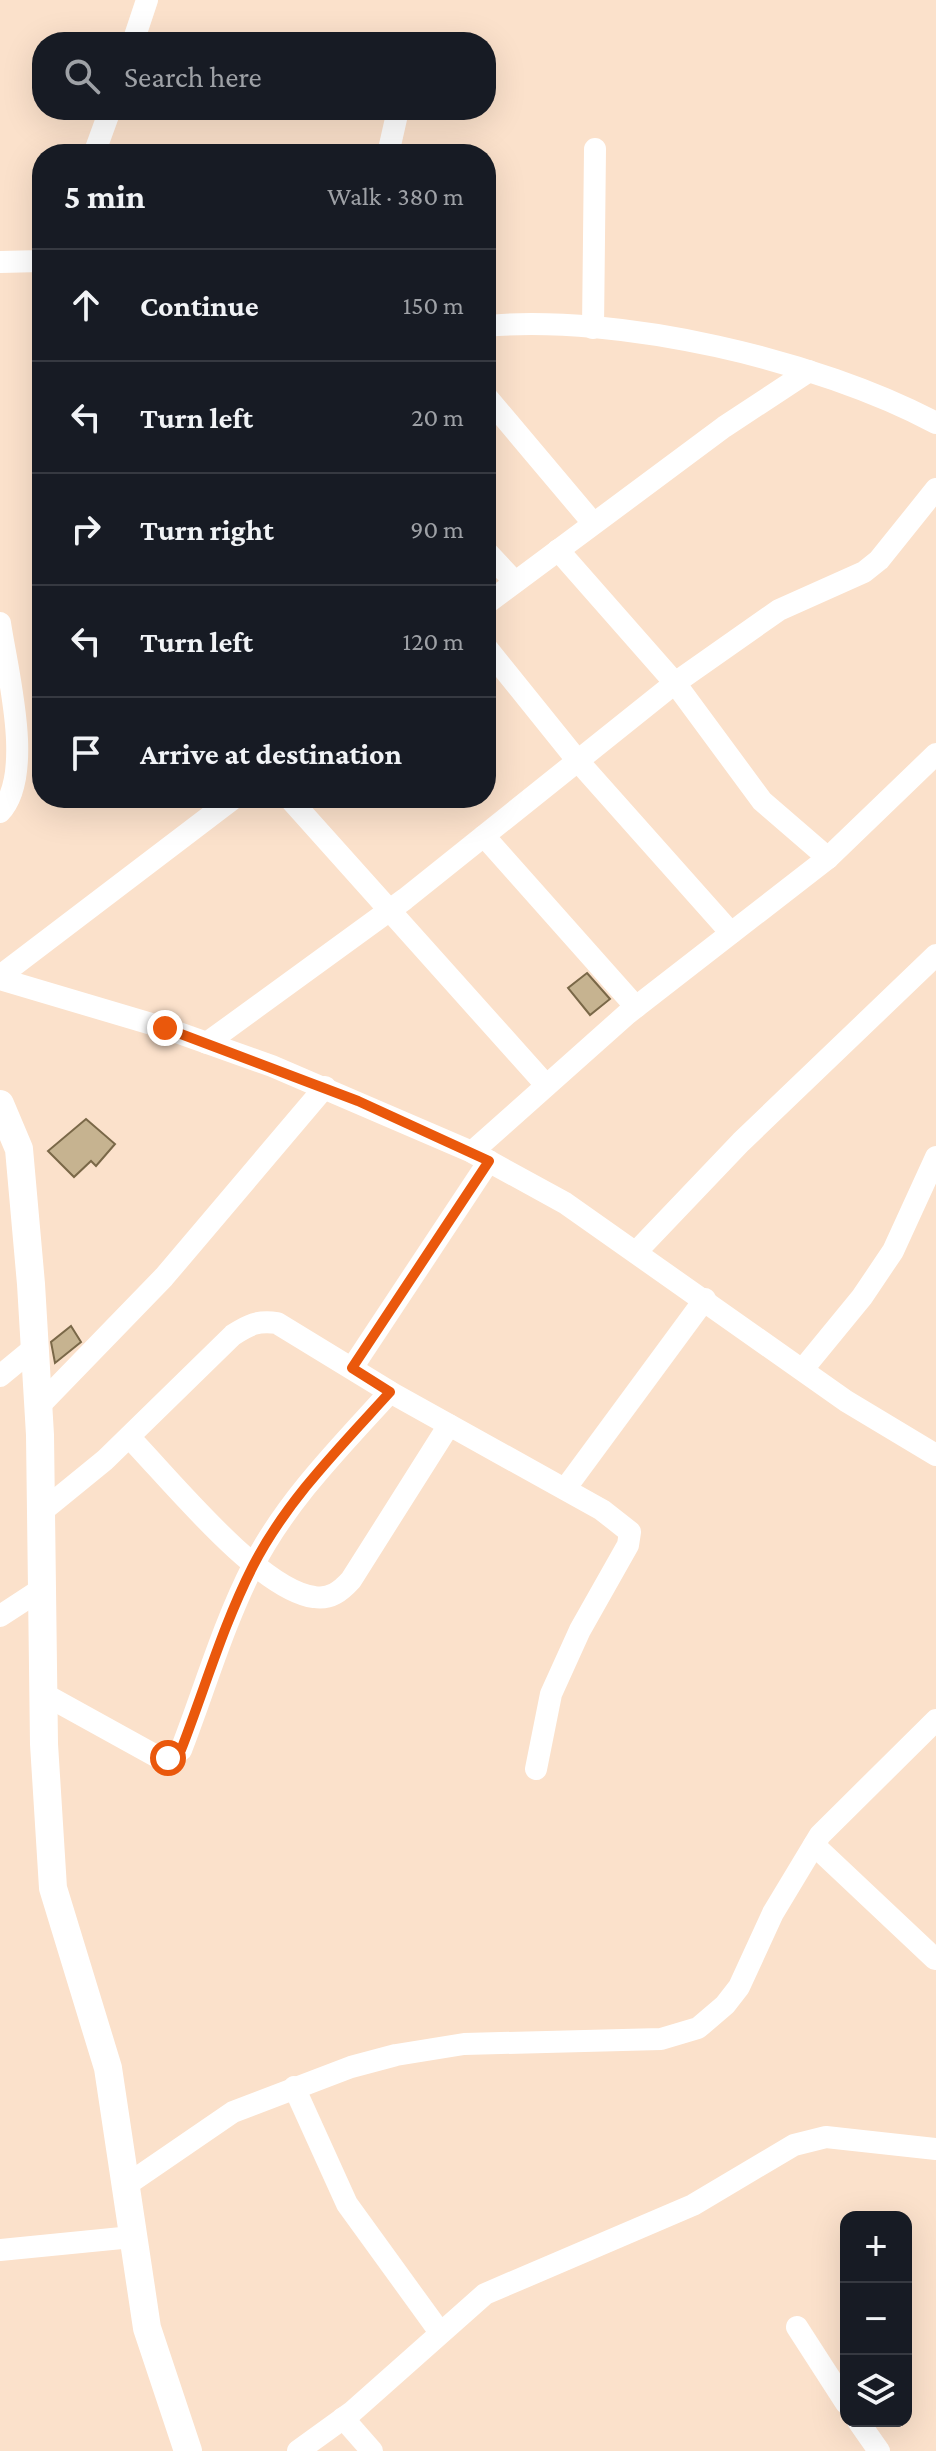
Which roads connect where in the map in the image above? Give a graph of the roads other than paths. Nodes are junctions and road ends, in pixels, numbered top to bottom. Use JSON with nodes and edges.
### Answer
{"nodes":[{"id":1,"x":147,"y":0,"type":"edge"},
{"id":2,"x":136,"y":32,"type":"edge"},
{"id":3,"x":106,"y":120,"type":"edge"},
{"id":4,"x":396,"y":120,"type":"edge"},
{"id":5,"x":98,"y":144,"type":"edge"},
{"id":6,"x":390,"y":144,"type":"edge"},
{"id":7,"x":595,"y":149,"type":"dead end"},
{"id":8,"x":32,"y":261,"type":"edge"},
{"id":9,"x":0,"y":262,"type":"edge"},
{"id":10,"x":496,"y":325,"type":"edge"},
{"id":11,"x":593,"y":328,"type":"junction"},
{"id":12,"x":809,"y":371,"type":"junction"},
{"id":13,"x":496,"y":408,"type":"edge"},
{"id":14,"x":936,"y":423,"type":"edge"},
{"id":15,"x":936,"y":489,"type":"edge"},
{"id":16,"x":593,"y":523,"type":"junction"},
{"id":17,"x":558,"y":550,"type":"junction"},
{"id":18,"x":496,"y":562,"type":"edge"},
{"id":19,"x":515,"y":582,"type":"junction"},
{"id":20,"x":496,"y":596,"type":"edge"},
{"id":21,"x":0,"y":623,"type":"edge"},
{"id":22,"x":496,"y":659,"type":"edge"},
{"id":23,"x":675,"y":683,"type":"junction"},
{"id":24,"x":936,"y":754,"type":"edge"},
{"id":25,"x":577,"y":760,"type":"junction"},
{"id":26,"x":221,"y":808,"type":"edge"},
{"id":27,"x":298,"y":808,"type":"edge"},
{"id":28,"x":0,"y":812,"type":"edge"},
{"id":29,"x":484,"y":836,"type":"junction"},
{"id":30,"x":828,"y":858,"type":"junction"},
{"id":31,"x":390,"y":910,"type":"junction"},
{"id":32,"x":731,"y":933,"type":"junction"},
{"id":33,"x":936,"y":955,"type":"edge"},
{"id":34,"x":0,"y":978,"type":"edge"},
{"id":35,"x":636,"y":1007,"type":"junction"},
{"id":36,"x":207,"y":1043,"type":"junction"},
{"id":37,"x":546,"y":1085,"type":"junction"},
{"id":38,"x":325,"y":1087,"type":"junction"},
{"id":39,"x":0,"y":1106,"type":"edge"},
{"id":40,"x":480,"y":1156,"type":"junction"},
{"id":41,"x":936,"y":1157,"type":"edge"},
{"id":42,"x":637,"y":1251,"type":"junction"},
{"id":43,"x":705,"y":1299,"type":"junction"},
{"id":44,"x":34,"y":1348,"type":"junction"},
{"id":45,"x":352,"y":1368,"type":"junction"},
{"id":46,"x":803,"y":1369,"type":"junction"},
{"id":47,"x":0,"y":1376,"type":"edge"},
{"id":48,"x":390,"y":1392,"type":"junction"},
{"id":49,"x":38,"y":1407,"type":"junction"},
{"id":50,"x":449,"y":1425,"type":"junction"},
{"id":51,"x":129,"y":1437,"type":"junction"},
{"id":52,"x":936,"y":1455,"type":"edge"},
{"id":53,"x":565,"y":1489,"type":"junction"},
{"id":54,"x":40,"y":1513,"type":"junction"},
{"id":55,"x":253,"y":1565,"type":"junction"},
{"id":56,"x":40,"y":1590,"type":"junction"},
{"id":57,"x":0,"y":1616,"type":"edge"},
{"id":58,"x":42,"y":1693,"type":"junction"},
{"id":59,"x":936,"y":1720,"type":"edge"},
{"id":60,"x":536,"y":1769,"type":"dead end"},
{"id":61,"x":814,"y":1845,"type":"junction"},
{"id":62,"x":935,"y":1959,"type":"edge"},
{"id":63,"x":294,"y":2087,"type":"junction"},
{"id":64,"x":936,"y":2149,"type":"edge"},
{"id":65,"x":125,"y":2186,"type":"junction"},
{"id":66,"x":132,"y":2237,"type":"junction"},
{"id":67,"x":0,"y":2250,"type":"edge"},
{"id":68,"x":797,"y":2327,"type":"dead end"},
{"id":69,"x":439,"y":2331,"type":"junction"},
{"id":70,"x":840,"y":2394,"type":"edge"},
{"id":71,"x":343,"y":2418,"type":"junction"},
{"id":72,"x":862,"y":2427,"type":"edge"},
{"id":73,"x":188,"y":2451,"type":"edge"},
{"id":74,"x":298,"y":2451,"type":"edge"},
{"id":75,"x":372,"y":2451,"type":"edge"},
{"id":76,"x":879,"y":2451,"type":"edge"}],
"edges":[{"from":1,"to":2,"type":"street"},
{"from":3,"to":5,"type":"street"},
{"from":4,"to":6,"type":"street"},
{"from":7,"to":11,"type":"street"},
{"from":8,"to":9,"type":"street"},
{"from":10,"to":11,"type":"street"},
{"from":11,"to":12,"type":"street"},
{"from":12,"to":14,"type":"street"},
{"from":12,"to":16,"type":"street"},
{"from":13,"to":16,"type":"street"},
{"from":15,"to":23,"type":"street"},
{"from":16,"to":17,"type":"street"},
{"from":17,"to":19,"type":"street"},
{"from":17,"to":23,"type":"street"},
{"from":18,"to":19,"type":"street"},
{"from":19,"to":20,"type":"street"},
{"from":21,"to":28,"type":"street"},
{"from":22,"to":25,"type":"street"},
{"from":23,"to":25,"type":"street"},
{"from":23,"to":30,"type":"street"},
{"from":24,"to":30,"type":"street"},
{"from":25,"to":29,"type":"street"},
{"from":25,"to":32,"type":"street"},
{"from":26,"to":34,"type":"street"},
{"from":27,"to":31,"type":"street"},
{"from":29,"to":31,"type":"street"},
{"from":29,"to":35,"type":"street"},
{"from":30,"to":32,"type":"street"},
{"from":31,"to":36,"type":"street"},
{"from":31,"to":37,"type":"street"},
{"from":32,"to":35,"type":"street"},
{"from":33,"to":42,"type":"street"},
{"from":34,"to":36,"type":"street"},
{"from":35,"to":37,"type":"street"},
{"from":36,"to":38,"type":"street"},
{"from":37,"to":40,"type":"street"},
{"from":38,"to":40,"type":"street"},
{"from":38,"to":49,"type":"street"},
{"from":39,"to":44,"type":"street"},
{"from":40,"to":42,"type":"street"},
{"from":40,"to":45,"type":"street"},
{"from":41,"to":46,"type":"street"},
{"from":42,"to":43,"type":"street"},
{"from":43,"to":46,"type":"street"},
{"from":43,"to":53,"type":"street"},
{"from":44,"to":47,"type":"street"},
{"from":44,"to":49,"type":"street"},
{"from":45,"to":48,"type":"street"},
{"from":45,"to":51,"type":"street"},
{"from":46,"to":52,"type":"street"},
{"from":48,"to":50,"type":"street"},
{"from":48,"to":55,"type":"street"},
{"from":49,"to":54,"type":"street"},
{"from":50,"to":53,"type":"street"},
{"from":50,"to":55,"type":"street"},
{"from":51,"to":54,"type":"street"},
{"from":51,"to":55,"type":"street"},
{"from":53,"to":60,"type":"street"},
{"from":54,"to":56,"type":"street"},
{"from":55,"to":58,"type":"street"},
{"from":56,"to":57,"type":"street"},
{"from":56,"to":58,"type":"street"},
{"from":58,"to":65,"type":"street"},
{"from":59,"to":61,"type":"street"},
{"from":61,"to":62,"type":"street"},
{"from":61,"to":63,"type":"street"},
{"from":63,"to":65,"type":"street"},
{"from":63,"to":69,"type":"street"},
{"from":64,"to":69,"type":"street"},
{"from":65,"to":66,"type":"street"},
{"from":66,"to":67,"type":"street"},
{"from":66,"to":73,"type":"street"},
{"from":68,"to":70,"type":"street"},
{"from":69,"to":71,"type":"street"},
{"from":71,"to":74,"type":"street"},
{"from":71,"to":75,"type":"street"},
{"from":72,"to":76,"type":"street"}]}
